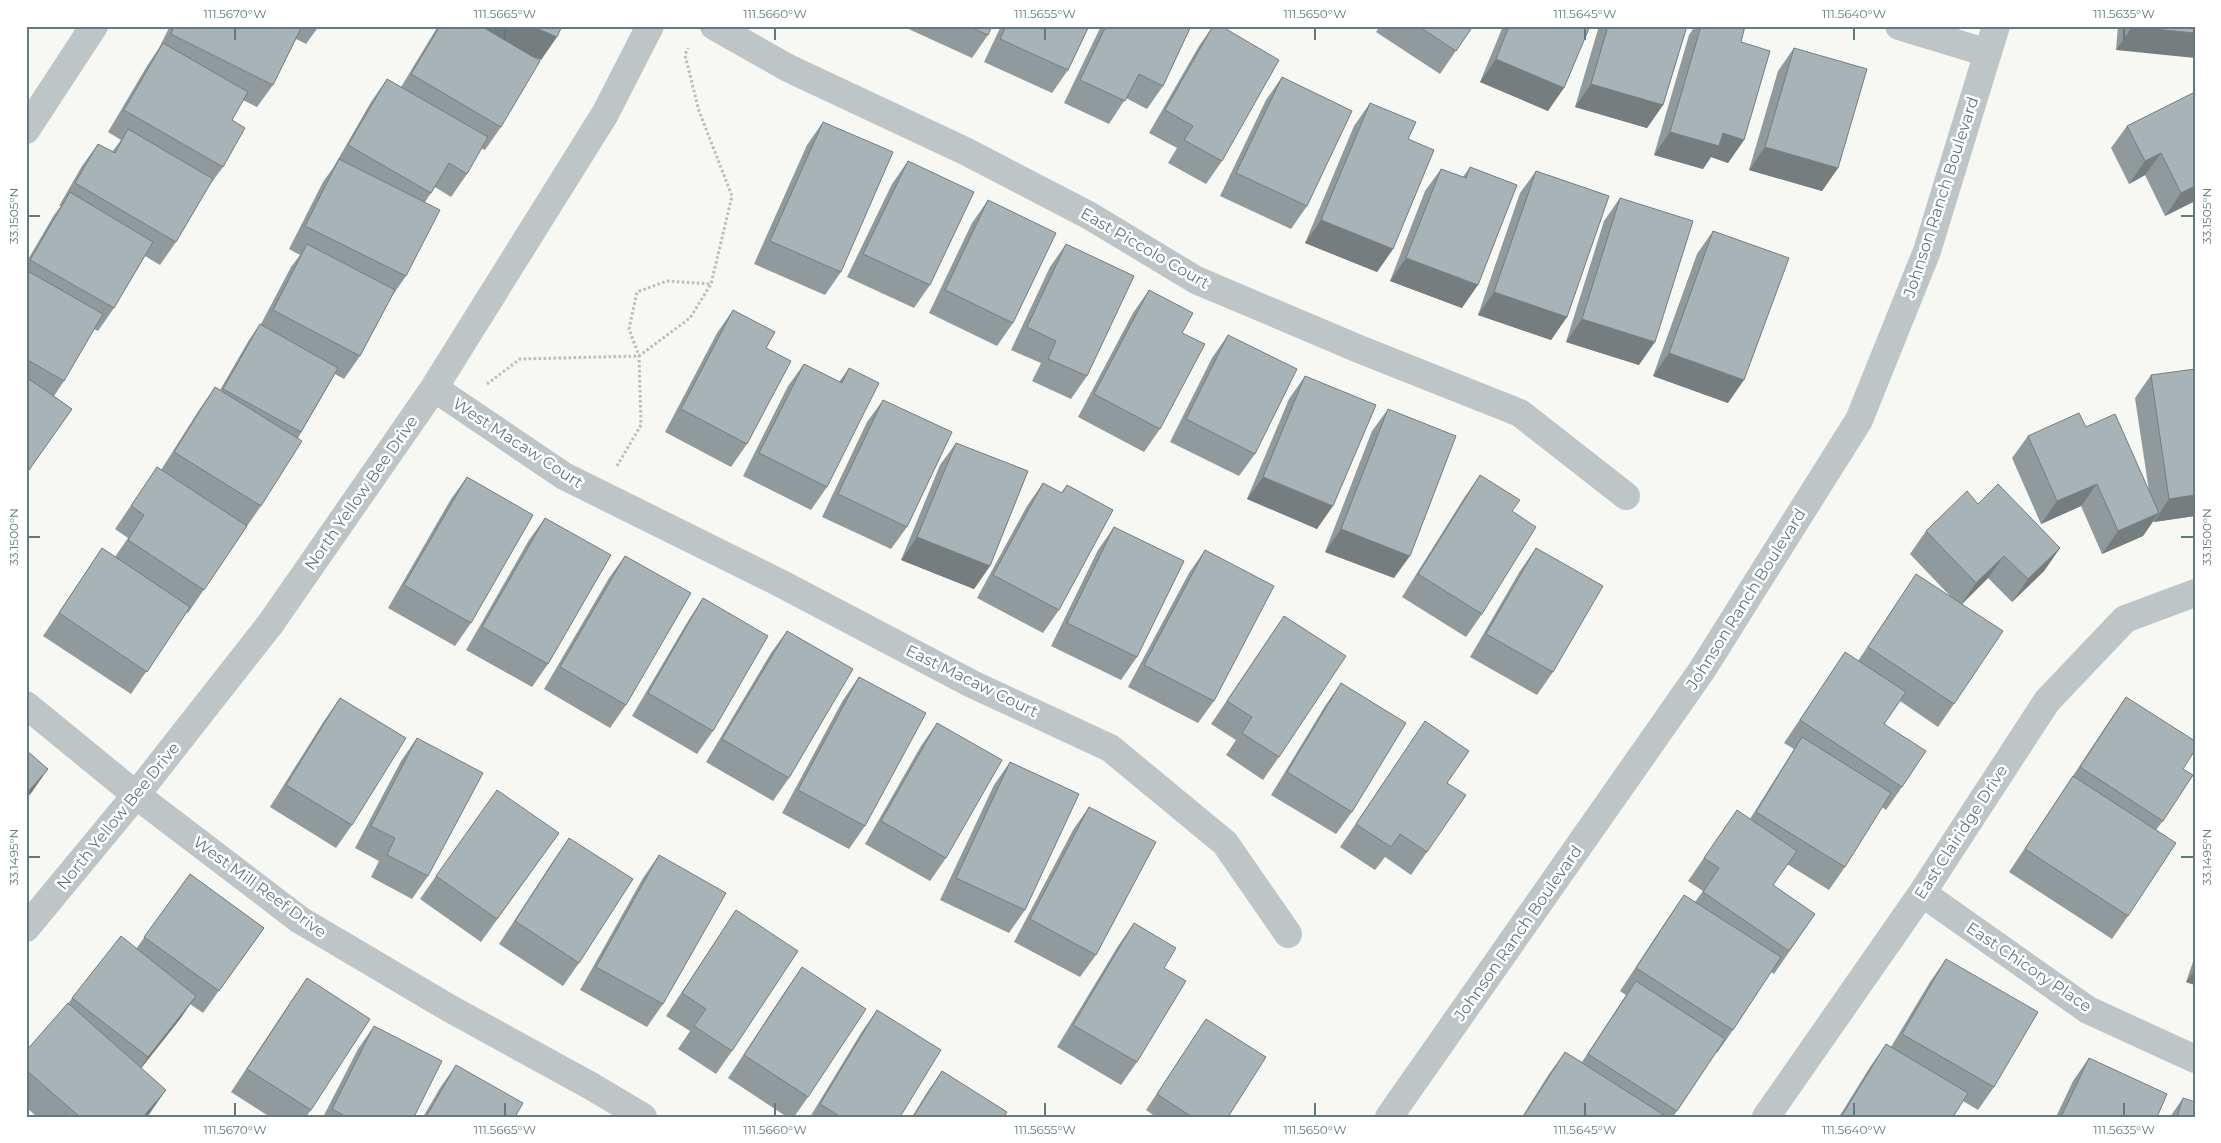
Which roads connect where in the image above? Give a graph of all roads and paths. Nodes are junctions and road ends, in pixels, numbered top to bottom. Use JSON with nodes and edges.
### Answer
{"nodes":[{"id":1,"x":94,"y":26,"type":"edge"},
{"id":2,"x":650,"y":26,"type":"edge"},
{"id":3,"x":1898,"y":26,"type":"edge"},
{"id":4,"x":1996,"y":26,"type":"edge"},
{"id":5,"x":704,"y":33,"type":"edge"},
{"id":6,"x":1988,"y":54,"type":"junction"},
{"id":7,"x":26,"y":130,"type":"edge"},
{"id":8,"x":711,"y":284,"type":"junction"},
{"id":9,"x":639,"y":356,"type":"junction"},
{"id":10,"x":434,"y":388,"type":"junction"},
{"id":11,"x":468,"y":411,"type":"junction"},
{"id":12,"x":602,"y":495,"type":"junction"},
{"id":13,"x":1626,"y":496,"type":"dead end"},
{"id":14,"x":2195,"y":593,"type":"edge"},
{"id":15,"x":26,"y":705,"type":"edge"},
{"id":16,"x":136,"y":795,"type":"junction"},
{"id":17,"x":1922,"y":893,"type":"junction"},
{"id":18,"x":26,"y":928,"type":"edge"},
{"id":19,"x":1288,"y":934,"type":"dead end"},
{"id":20,"x":2195,"y":1059,"type":"edge"},
{"id":21,"x":643,"y":1117,"type":"edge"},
{"id":22,"x":1389,"y":1117,"type":"edge"},
{"id":23,"x":1766,"y":1117,"type":"edge"}],
"edges":[{"from":1,"to":7,"type":"street"},
{"from":2,"to":10,"type":"street","name":"North Yellow Bee Drive"},
{"from":3,"to":6,"type":"street"},
{"from":4,"to":6,"type":"street","name":"Johnson Ranch Boulevard"},
{"from":5,"to":8,"type":"path"},
{"from":5,"to":13,"type":"street","name":"East Piccolo Court"},
{"from":6,"to":22,"type":"street","name":"Johnson Ranch Boulevard"},
{"from":8,"to":9,"type":"path"},
{"from":8,"to":9,"type":"path"},
{"from":9,"to":11,"type":"path"},
{"from":9,"to":12,"type":"path"},
{"from":10,"to":11,"type":"street","name":"West Macaw Court"},
{"from":10,"to":16,"type":"street","name":"North Yellow Bee Drive"},
{"from":11,"to":12,"type":"street","name":"West Macaw Court"},
{"from":12,"to":19,"type":"street","name":"East Macaw Court"},
{"from":14,"to":17,"type":"street","name":"East Clairidge Drive"},
{"from":15,"to":16,"type":"street","name":"West Mill Reef Drive"},
{"from":16,"to":18,"type":"street","name":"North Yellow Bee Drive"},
{"from":16,"to":21,"type":"street","name":"West Mill Reef Drive"},
{"from":17,"to":20,"type":"street","name":"East Chicory Place"},
{"from":17,"to":23,"type":"street","name":"East Clairidge Drive"}]}
